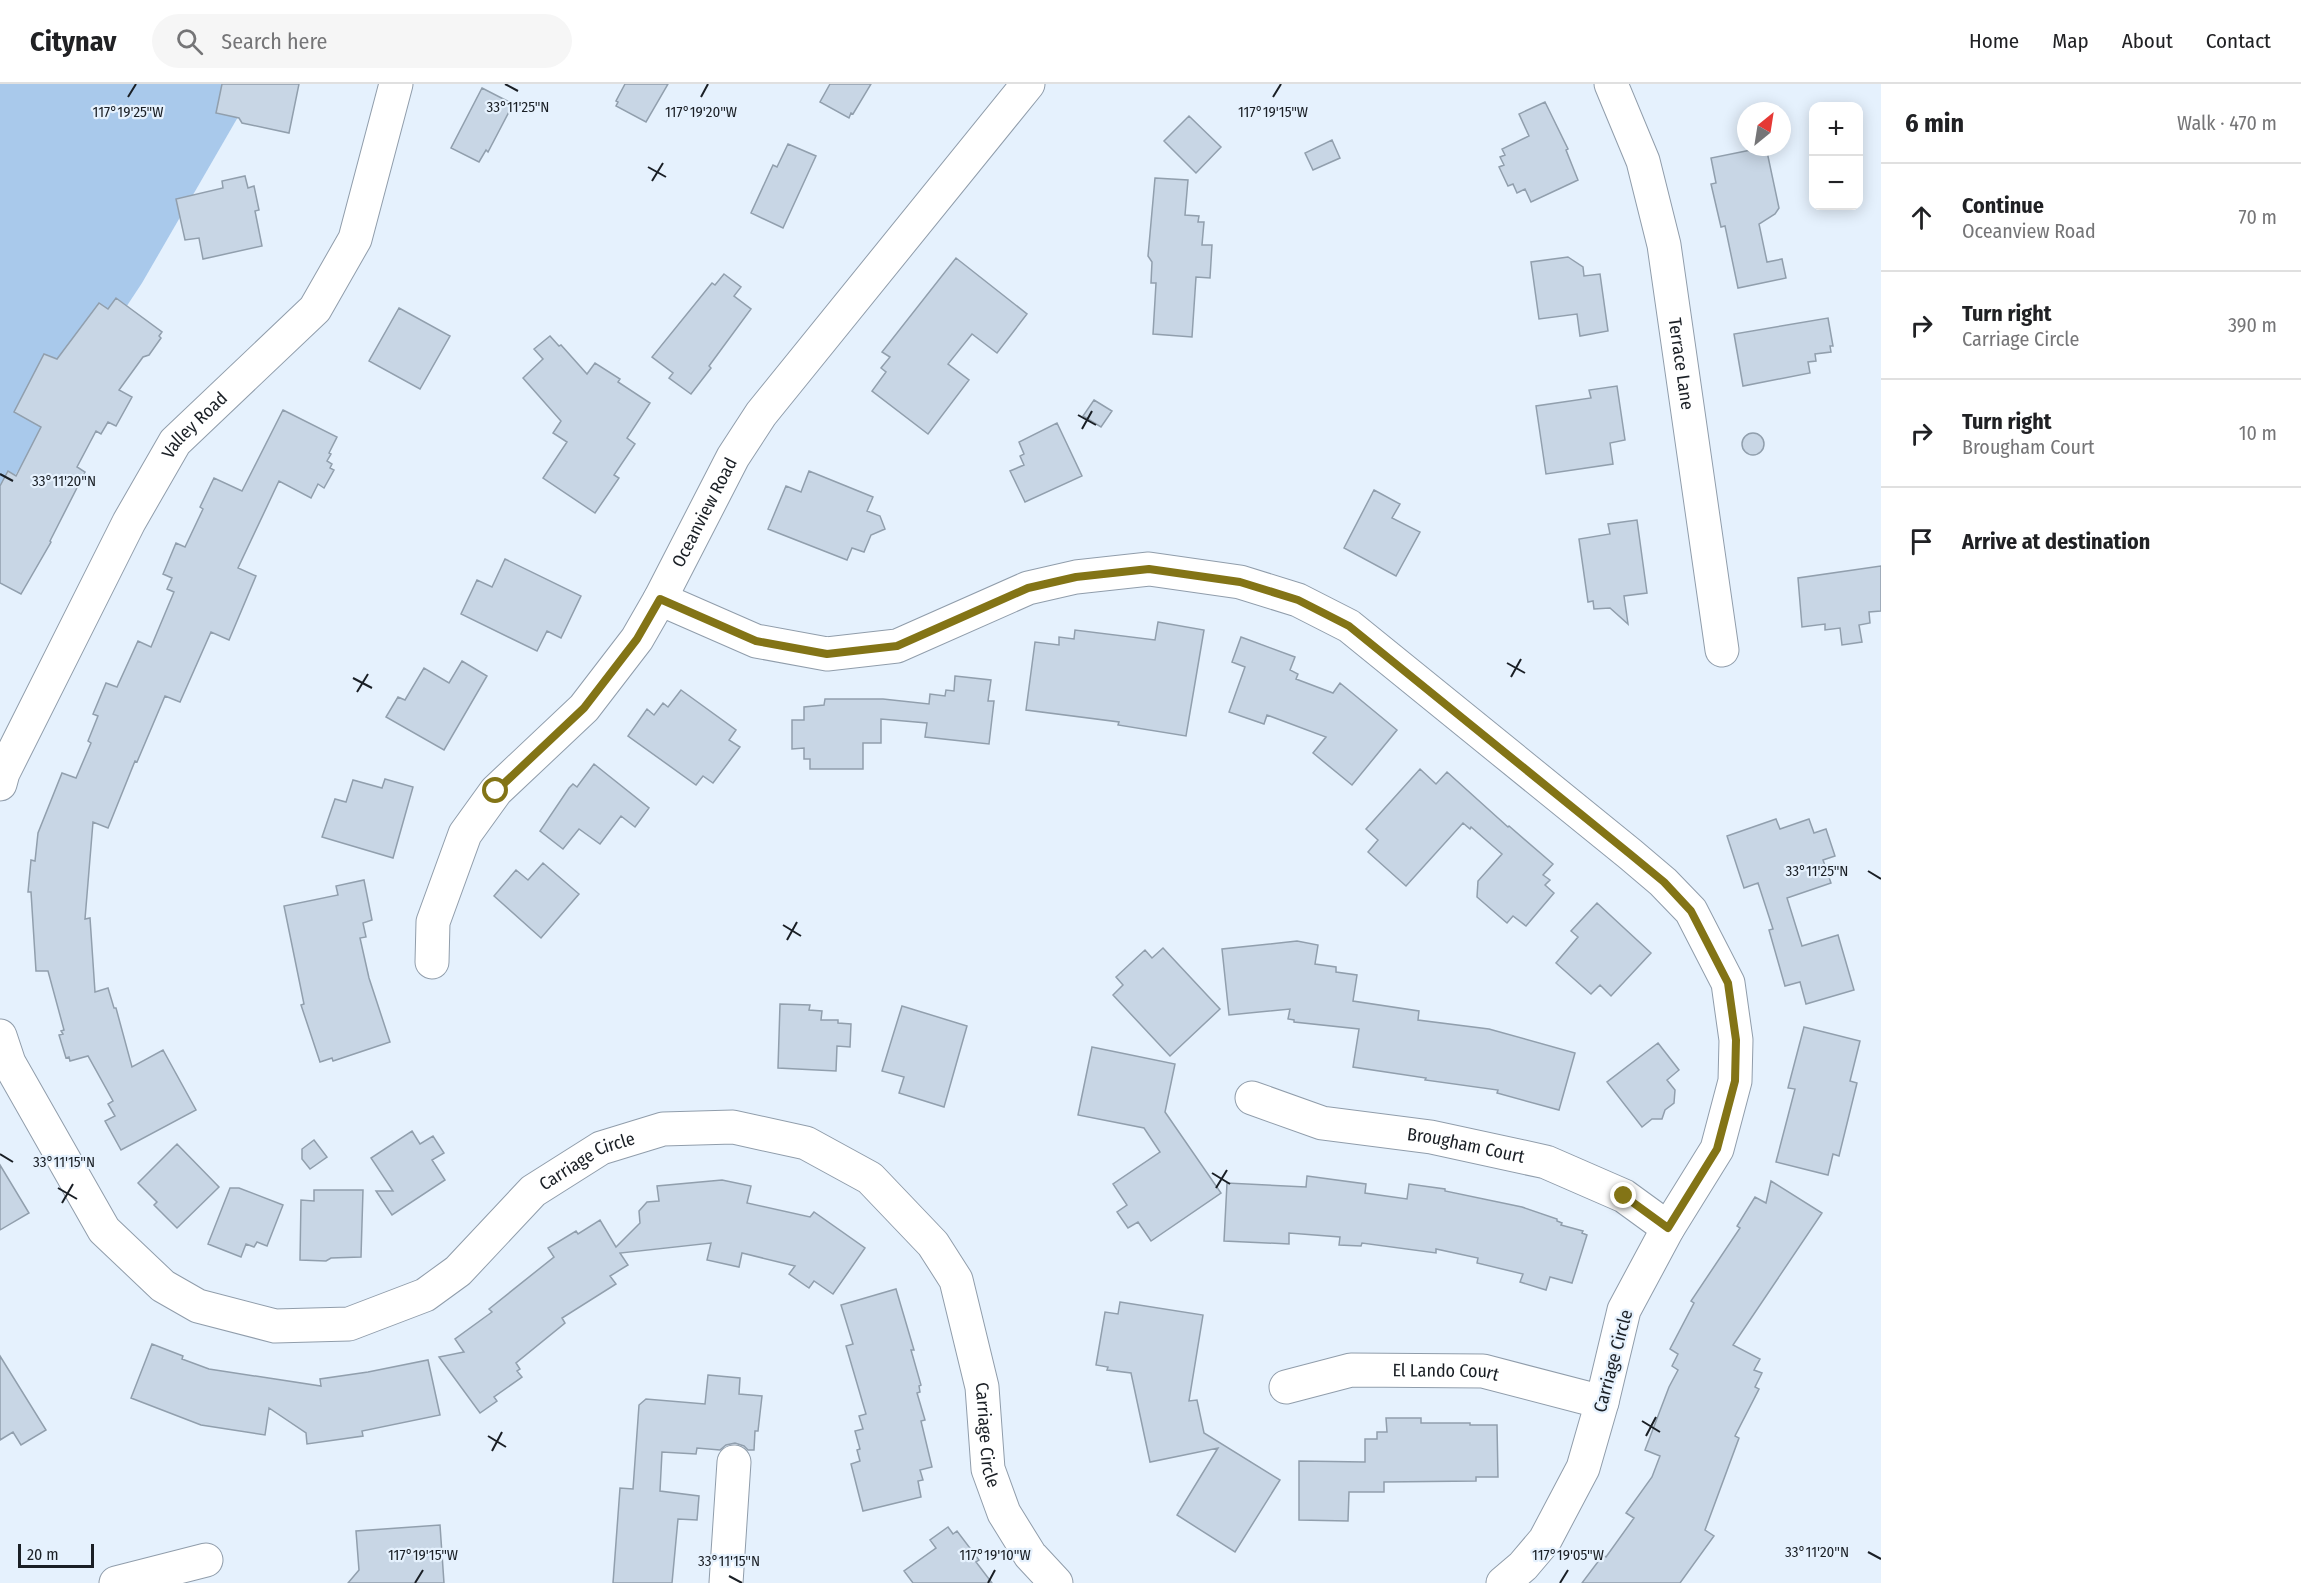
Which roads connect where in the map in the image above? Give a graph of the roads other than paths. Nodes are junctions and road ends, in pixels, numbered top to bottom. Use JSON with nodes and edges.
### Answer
{"nodes":[{"id":1,"x":396,"y":84,"type":"edge"},
{"id":2,"x":1028,"y":84,"type":"edge"},
{"id":3,"x":1611,"y":84,"type":"edge"},
{"id":4,"x":660,"y":599,"type":"junction"},
{"id":5,"x":1722,"y":650,"type":"dead end"},
{"id":6,"x":0,"y":784,"type":"edge"},
{"id":7,"x":432,"y":962,"type":"dead end"},
{"id":8,"x":3,"y":1055,"type":"edge"},
{"id":9,"x":1252,"y":1098,"type":"dead end"},
{"id":10,"x":1668,"y":1228,"type":"junction"},
{"id":11,"x":1286,"y":1387,"type":"dead end"},
{"id":12,"x":1602,"y":1402,"type":"junction"},
{"id":13,"x":734,"y":1462,"type":"dead end"},
{"id":14,"x":206,"y":1560,"type":"dead end"},
{"id":15,"x":116,"y":1583,"type":"edge"},
{"id":16,"x":726,"y":1583,"type":"edge"},
{"id":17,"x":1056,"y":1583,"type":"edge"},
{"id":18,"x":1503,"y":1583,"type":"edge"}],
"edges":[{"from":1,"to":6,"type":"street","name":"Valley Road"},
{"from":2,"to":4,"type":"street","name":"Oceanview Road"},
{"from":3,"to":5,"type":"street","name":"Terrace Lane"},
{"from":4,"to":7,"type":"street","name":"Oceanview Road"},
{"from":4,"to":10,"type":"street","name":"Carriage Circle"},
{"from":8,"to":17,"type":"street","name":"Carriage Circle"},
{"from":9,"to":10,"type":"street","name":"Brougham Court"},
{"from":10,"to":12,"type":"street","name":"Carriage Circle"},
{"from":11,"to":12,"type":"street","name":"El Lando Court"},
{"from":12,"to":18,"type":"street","name":"Carriage Circle"},
{"from":13,"to":16,"type":"street"},
{"from":14,"to":15,"type":"street"}]}
